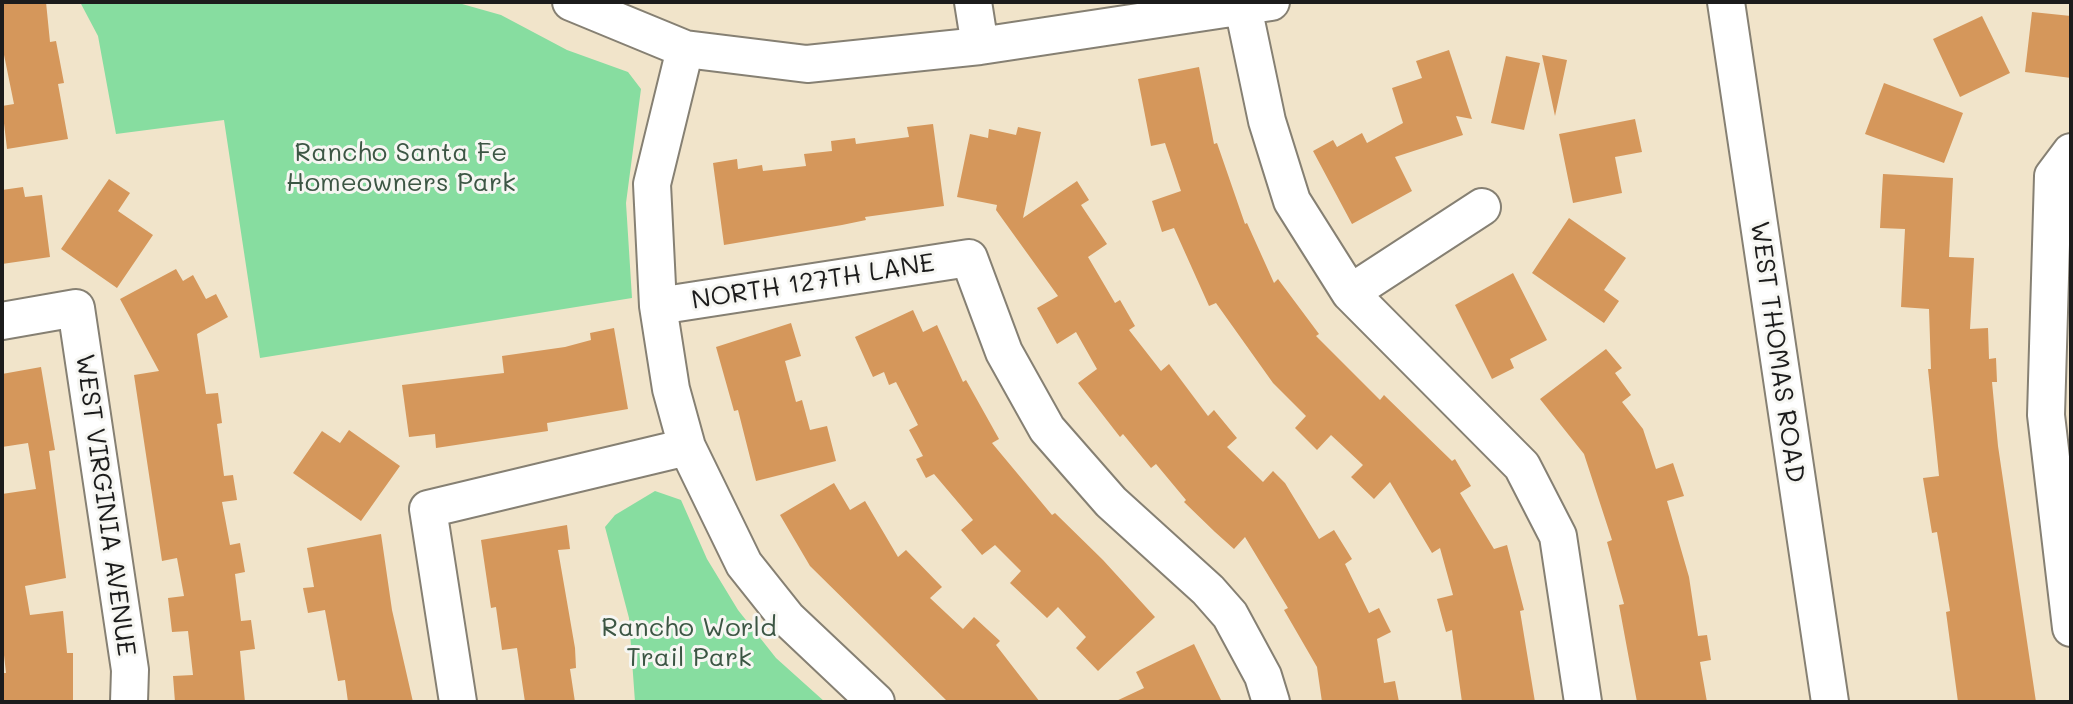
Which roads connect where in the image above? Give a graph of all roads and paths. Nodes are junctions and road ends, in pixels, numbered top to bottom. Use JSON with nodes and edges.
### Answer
{"nodes":[{"id":1,"x":571,"y":2,"type":"edge"},
{"id":2,"x":973,"y":2,"type":"edge"},
{"id":3,"x":1726,"y":2,"type":"edge"},
{"id":4,"x":1252,"y":3,"type":"edge"},
{"id":5,"x":980,"y":46,"type":"junction"},
{"id":6,"x":685,"y":49,"type":"junction"},
{"id":7,"x":2071,"y":152,"type":"edge"},
{"id":8,"x":1482,"y":207,"type":"dead end"},
{"id":9,"x":1350,"y":293,"type":"junction"},
{"id":10,"x":658,"y":306,"type":"junction"},
{"id":11,"x":2,"y":321,"type":"edge"},
{"id":12,"x":687,"y":447,"type":"junction"},
{"id":13,"x":2071,"y":628,"type":"edge"},
{"id":14,"x":129,"y":702,"type":"edge"},
{"id":15,"x":458,"y":702,"type":"edge"},
{"id":16,"x":876,"y":702,"type":"edge"},
{"id":17,"x":1271,"y":702,"type":"edge"},
{"id":18,"x":1583,"y":702,"type":"edge"},
{"id":19,"x":1830,"y":702,"type":"edge"}],
"edges":[{"from":1,"to":6,"type":"street"},
{"from":2,"to":5,"type":"street"},
{"from":3,"to":19,"type":"street","name":"WEST THOMAS ROAD"},
{"from":4,"to":5,"type":"street"},
{"from":4,"to":9,"type":"street"},
{"from":5,"to":6,"type":"street"},
{"from":6,"to":10,"type":"street"},
{"from":7,"to":13,"type":"street"},
{"from":8,"to":9,"type":"street"},
{"from":9,"to":18,"type":"street"},
{"from":10,"to":12,"type":"street"},
{"from":10,"to":17,"type":"street","name":"NORTH 127TH LANE"},
{"from":11,"to":14,"type":"street","name":"WEST VIRGINIA AVENUE"},
{"from":12,"to":15,"type":"street"},
{"from":12,"to":16,"type":"street"}]}
